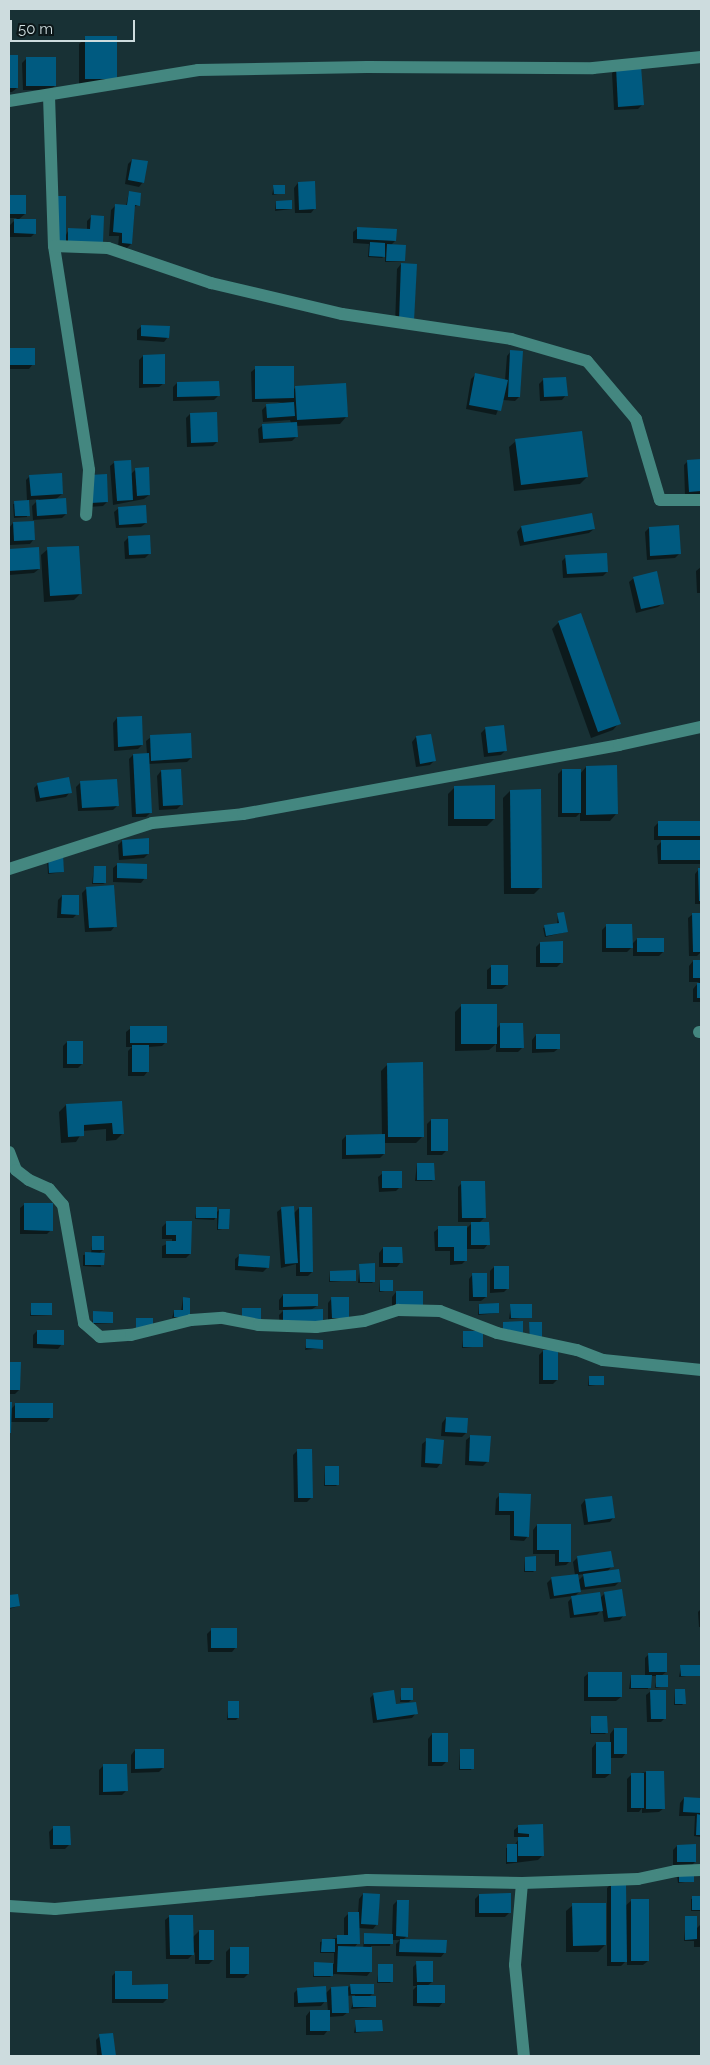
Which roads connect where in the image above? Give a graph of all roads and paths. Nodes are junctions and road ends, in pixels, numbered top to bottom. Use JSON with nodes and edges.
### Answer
{"nodes":[{"id":1,"x":701,"y":57,"type":"edge"},
{"id":2,"x":49,"y":96,"type":"junction"},
{"id":3,"x":9,"y":101,"type":"edge"},
{"id":4,"x":54,"y":246,"type":"junction"},
{"id":5,"x":701,"y":500,"type":"edge"},
{"id":6,"x":86,"y":515,"type":"dead end"},
{"id":7,"x":701,"y":727,"type":"edge"},
{"id":8,"x":9,"y":869,"type":"edge"},
{"id":9,"x":9,"y":1152,"type":"edge"},
{"id":10,"x":701,"y":1370,"type":"edge"},
{"id":11,"x":701,"y":1870,"type":"edge"},
{"id":12,"x":522,"y":1883,"type":"junction"},
{"id":13,"x":9,"y":1906,"type":"edge"},
{"id":14,"x":524,"y":2056,"type":"edge"}],
"edges":[{"from":1,"to":2,"type":"street"},
{"from":2,"to":3,"type":"street"},
{"from":2,"to":4,"type":"street"},
{"from":4,"to":5,"type":"street"},
{"from":4,"to":6,"type":"street"},
{"from":7,"to":8,"type":"street"},
{"from":9,"to":10,"type":"street"},
{"from":11,"to":12,"type":"street"},
{"from":12,"to":13,"type":"street"},
{"from":12,"to":14,"type":"street"}]}
